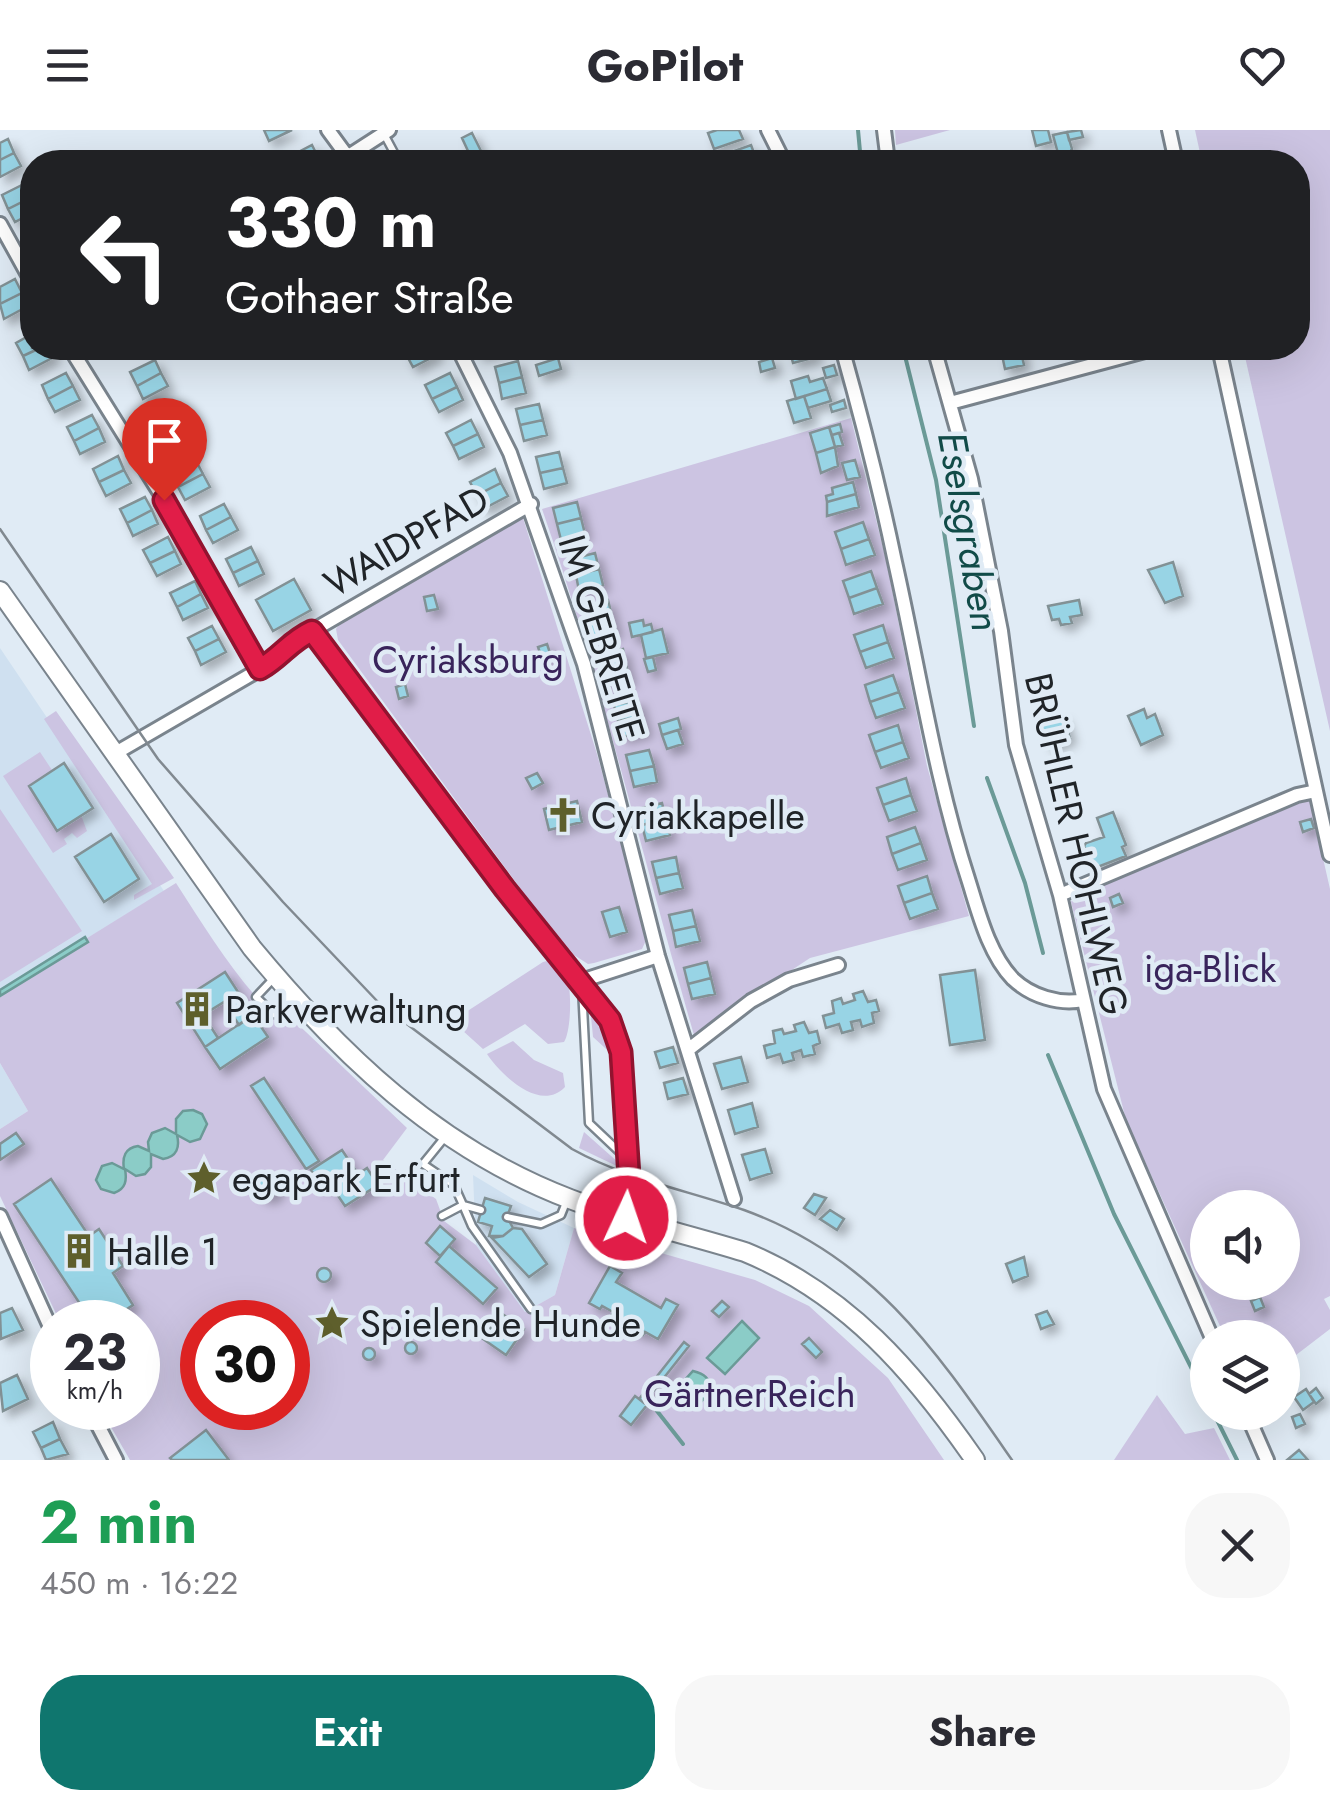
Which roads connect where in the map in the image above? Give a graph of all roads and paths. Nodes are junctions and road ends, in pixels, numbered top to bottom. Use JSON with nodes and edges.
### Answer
{"nodes":[{"id":1,"x":386,"y":132,"type":"edge"},
{"id":2,"x":362,"y":150,"type":"edge"},
{"id":3,"x":0,"y":224,"type":"edge"},
{"id":4,"x":20,"y":260,"type":"edge"},
{"id":5,"x":77,"y":360,"type":"edge"},
{"id":6,"x":464,"y":360,"type":"edge"},
{"id":7,"x":845,"y":360,"type":"edge"},
{"id":8,"x":937,"y":360,"type":"edge"},
{"id":9,"x":1111,"y":360,"type":"edge"},
{"id":10,"x":1222,"y":360,"type":"edge"},
{"id":11,"x":950,"y":403,"type":"junction"},
{"id":12,"x":530,"y":504,"type":"junction"},
{"id":13,"x":0,"y":591,"type":"edge"},
{"id":14,"x":312,"y":631,"type":"junction"},
{"id":15,"x":260,"y":669,"type":"junction"},
{"id":16,"x":114,"y":754,"type":"junction"},
{"id":17,"x":1316,"y":791,"type":"junction"},
{"id":18,"x":1330,"y":855,"type":"edge"},
{"id":19,"x":1060,"y":894,"type":"junction"},
{"id":20,"x":658,"y":956,"type":"junction"},
{"id":21,"x":838,"y":965,"type":"dead end"},
{"id":22,"x":276,"y":976,"type":"junction"},
{"id":23,"x":581,"y":981,"type":"junction"},
{"id":24,"x":293,"y":998,"type":"junction"},
{"id":25,"x":1083,"y":1000,"type":"junction"},
{"id":26,"x":689,"y":1049,"type":"junction"},
{"id":27,"x":446,"y":1136,"type":"junction"},
{"id":28,"x":628,"y":1160,"type":"junction"},
{"id":29,"x":734,"y":1198,"type":"dead end"},
{"id":30,"x":463,"y":1205,"type":"junction"},
{"id":31,"x":564,"y":1207,"type":"junction"},
{"id":32,"x":482,"y":1210,"type":"dead end"},
{"id":33,"x":0,"y":1216,"type":"edge"},
{"id":34,"x":442,"y":1216,"type":"dead end"},
{"id":35,"x":507,"y":1217,"type":"dead end"},
{"id":36,"x":626,"y":1218,"type":"junction"},
{"id":37,"x":38,"y":1300,"type":"edge"},
{"id":38,"x":531,"y":1309,"type":"dead end"},
{"id":39,"x":1204,"y":1320,"type":"edge"},
{"id":40,"x":100,"y":1430,"type":"edge"},
{"id":41,"x":1254,"y":1430,"type":"edge"},
{"id":42,"x":116,"y":1460,"type":"edge"},
{"id":43,"x":975,"y":1460,"type":"edge"},
{"id":44,"x":1267,"y":1460,"type":"edge"}],
"edges":[{"from":1,"to":2,"type":"street"},
{"from":3,"to":4,"type":"street"},
{"from":5,"to":15,"type":"street"},
{"from":6,"to":12,"type":"street","name":"IM GEBREITE"},
{"from":7,"to":25,"type":"street"},
{"from":8,"to":11,"type":"street","name":"BRÜHLER HOHLWEG"},
{"from":9,"to":11,"type":"street"},
{"from":10,"to":17,"type":"street"},
{"from":11,"to":19,"type":"street","name":"BRÜHLER HOHLWEG"},
{"from":12,"to":14,"type":"street","name":"WAIDPFAD"},
{"from":12,"to":20,"type":"street","name":"IM GEBREITE"},
{"from":13,"to":16,"type":"main road"},
{"from":14,"to":15,"type":"street","name":"WAIDPFAD"},
{"from":14,"to":23,"type":"street"},
{"from":15,"to":16,"type":"street","name":"WAIDPFAD"},
{"from":16,"to":22,"type":"main road"},
{"from":17,"to":18,"type":"street"},
{"from":17,"to":19,"type":"street"},
{"from":19,"to":25,"type":"street","name":"BRÜHLER HOHLWEG"},
{"from":20,"to":23,"type":"street"},
{"from":20,"to":26,"type":"street","name":"IM GEBREITE"},
{"from":21,"to":26,"type":"street"},
{"from":22,"to":24,"type":"main road"},
{"from":22,"to":24,"type":"lane"},
{"from":23,"to":28,"type":"street"},
{"from":23,"to":28,"type":"lane"},
{"from":24,"to":27,"type":"main road"},
{"from":25,"to":39,"type":"street","name":"BRÜHLER HOHLWEG"},
{"from":26,"to":29,"type":"street","name":"IM GEBREITE"},
{"from":27,"to":30,"type":"lane"},
{"from":27,"to":31,"type":"main road"},
{"from":28,"to":36,"type":"street"},
{"from":30,"to":32,"type":"lane"},
{"from":30,"to":34,"type":"lane"},
{"from":30,"to":38,"type":"lane"},
{"from":31,"to":35,"type":"lane"},
{"from":31,"to":36,"type":"main road"},
{"from":33,"to":37,"type":"street"},
{"from":36,"to":43,"type":"main road"},
{"from":40,"to":42,"type":"street"},
{"from":41,"to":44,"type":"street"}]}
